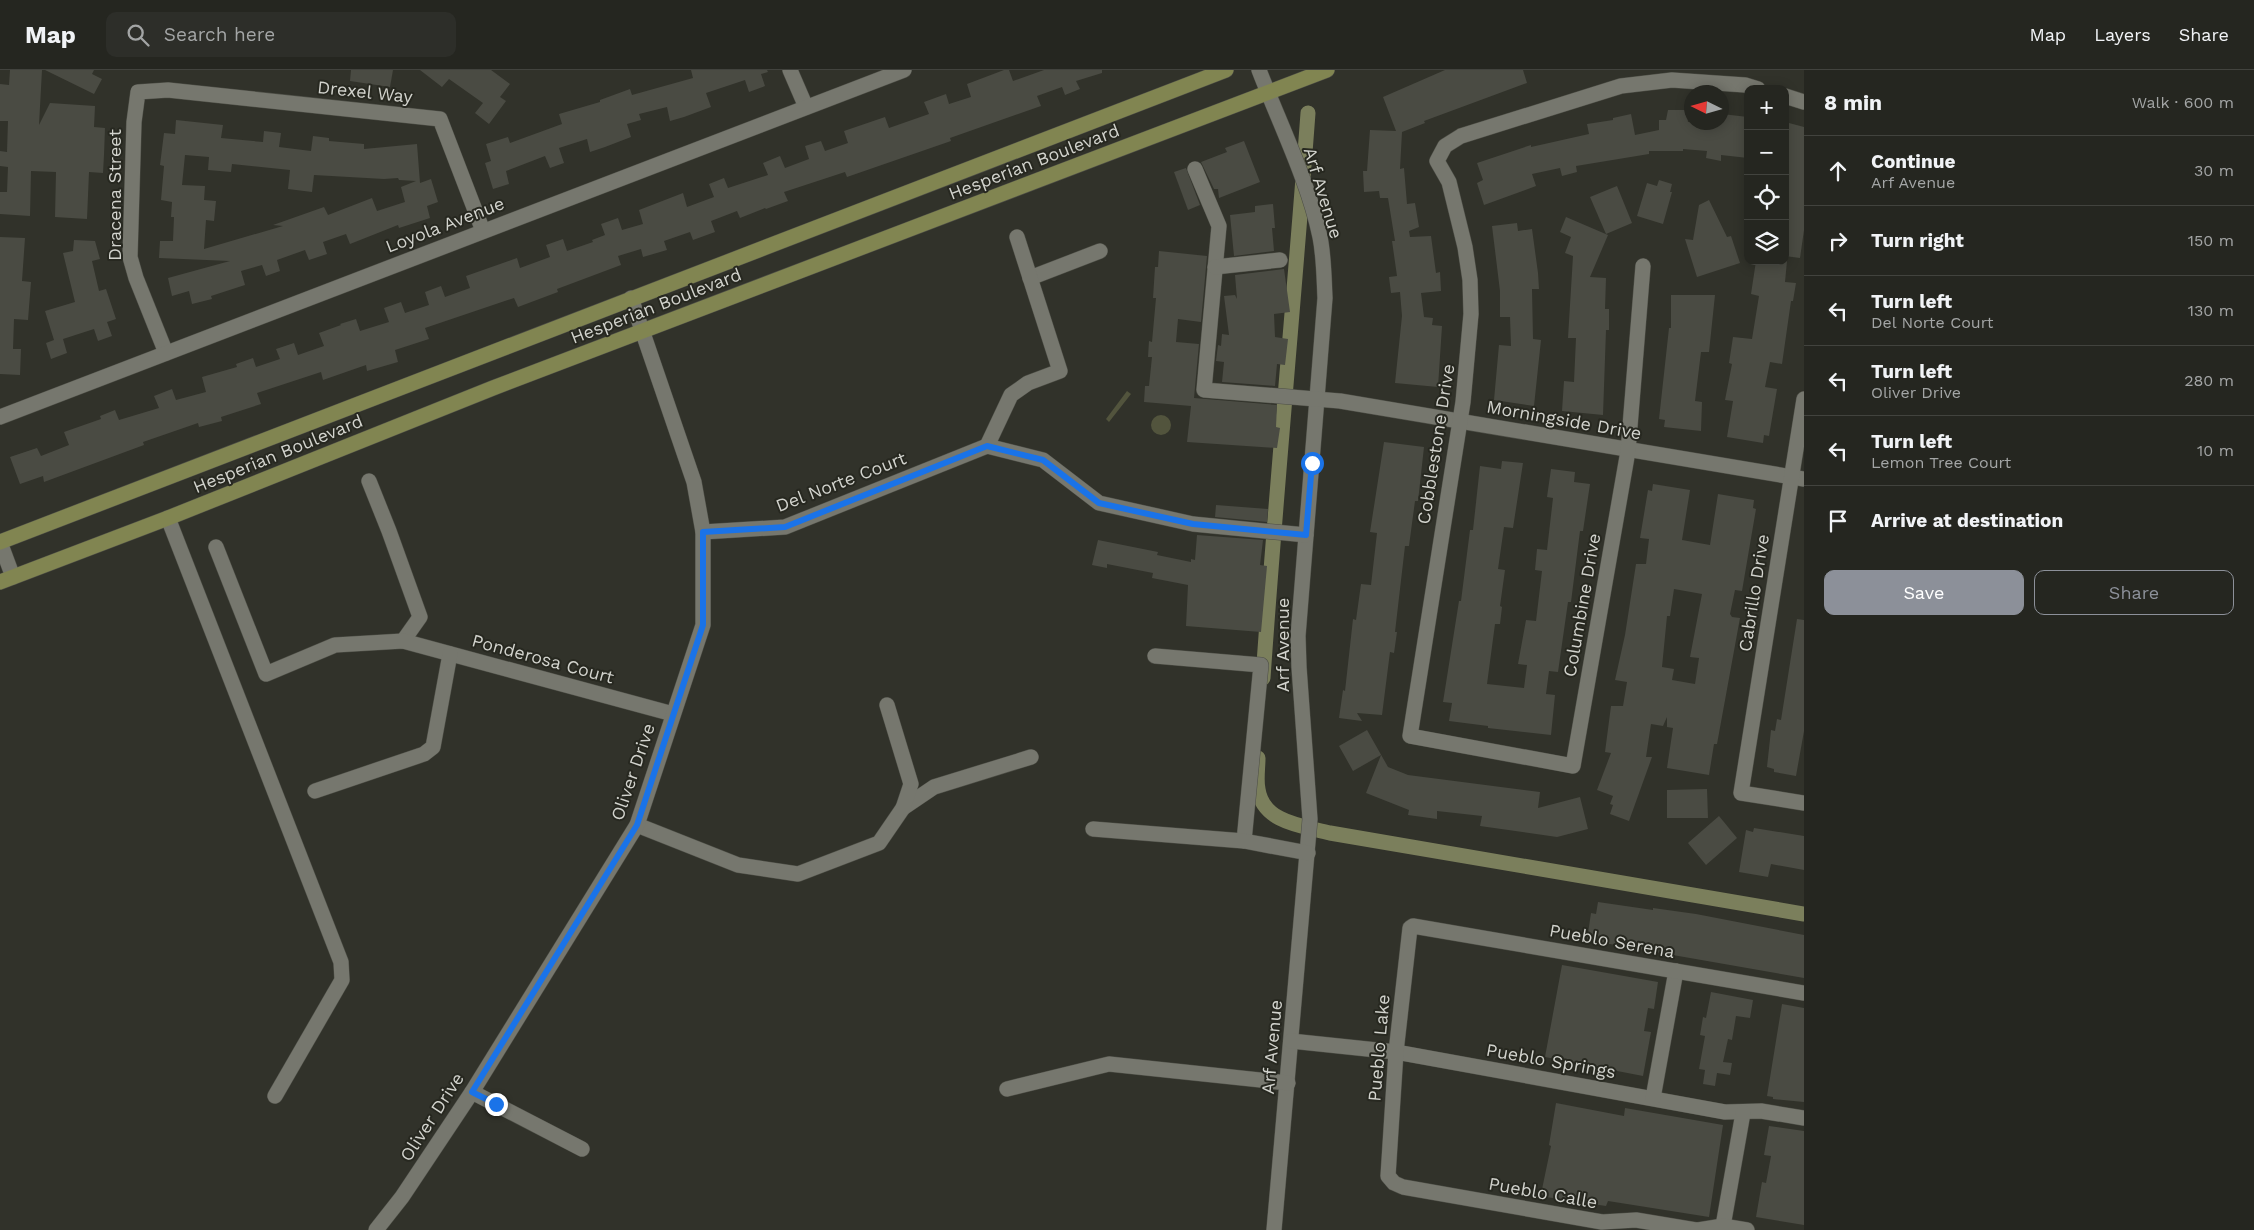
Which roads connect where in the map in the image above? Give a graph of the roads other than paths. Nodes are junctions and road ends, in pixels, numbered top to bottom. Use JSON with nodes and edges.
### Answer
{"nodes":[{"id":1,"x":790,"y":70,"type":"edge"},
{"id":2,"x":904,"y":70,"type":"edge"},
{"id":3,"x":1226,"y":70,"type":"edge"},
{"id":4,"x":1259,"y":70,"type":"edge"},
{"id":5,"x":1327,"y":70,"type":"edge"},
{"id":6,"x":1745,"y":85,"type":"edge"},
{"id":7,"x":138,"y":92,"type":"joint"},
{"id":8,"x":1268,"y":93,"type":"junction"},
{"id":9,"x":1789,"y":97,"type":"edge"},
{"id":10,"x":1804,"y":102,"type":"edge"},
{"id":11,"x":806,"y":108,"type":"junction"},
{"id":12,"x":1195,"y":169,"type":"dead end"},
{"id":13,"x":483,"y":231,"type":"junction"},
{"id":14,"x":1017,"y":237,"type":"dead end"},
{"id":15,"x":1100,"y":252,"type":"dead end"},
{"id":16,"x":1280,"y":260,"type":"dead end"},
{"id":17,"x":1643,"y":266,"type":"dead end"},
{"id":18,"x":1215,"y":267,"type":"junction"},
{"id":19,"x":1030,"y":278,"type":"junction"},
{"id":20,"x":631,"y":298,"type":"junction"},
{"id":21,"x":643,"y":331,"type":"junction"},
{"id":22,"x":166,"y":353,"type":"junction"},
{"id":23,"x":1317,"y":398,"type":"junction"},
{"id":24,"x":1804,"y":399,"type":"edge"},
{"id":25,"x":0,"y":417,"type":"edge"},
{"id":26,"x":1459,"y":420,"type":"junction"},
{"id":27,"x":987,"y":446,"type":"junction"},
{"id":28,"x":1628,"y":451,"type":"junction"},
{"id":29,"x":1798,"y":478,"type":"edge"},
{"id":30,"x":369,"y":481,"type":"dead end"},
{"id":31,"x":168,"y":518,"type":"junction"},
{"id":32,"x":703,"y":532,"type":"junction"},
{"id":33,"x":1306,"y":535,"type":"junction"},
{"id":34,"x":0,"y":542,"type":"edge"},
{"id":35,"x":216,"y":547,"type":"dead end"},
{"id":36,"x":7,"y":579,"type":"edge"},
{"id":37,"x":403,"y":641,"type":"junction"},
{"id":38,"x":450,"y":654,"type":"junction"},
{"id":39,"x":1155,"y":656,"type":"dead end"},
{"id":40,"x":887,"y":705,"type":"dead end"},
{"id":41,"x":673,"y":714,"type":"junction"},
{"id":42,"x":1032,"y":757,"type":"dead end"},
{"id":43,"x":1573,"y":766,"type":"joint"},
{"id":44,"x":315,"y":791,"type":"dead end"},
{"id":45,"x":1804,"y":803,"type":"edge"},
{"id":46,"x":903,"y":808,"type":"junction"},
{"id":47,"x":637,"y":825,"type":"junction"},
{"id":48,"x":1093,"y":829,"type":"dead end"},
{"id":49,"x":1244,"y":841,"type":"junction"},
{"id":50,"x":1308,"y":853,"type":"junction"},
{"id":51,"x":1413,"y":926,"type":"joint"},
{"id":52,"x":1676,"y":970,"type":"junction"},
{"id":53,"x":1804,"y":993,"type":"edge"},
{"id":54,"x":1291,"y":1041,"type":"junction"},
{"id":55,"x":1396,"y":1052,"type":"junction"},
{"id":56,"x":1288,"y":1083,"type":"junction"},
{"id":57,"x":1007,"y":1089,"type":"dead end"},
{"id":58,"x":472,"y":1092,"type":"junction"},
{"id":59,"x":275,"y":1096,"type":"dead end"},
{"id":60,"x":1653,"y":1098,"type":"junction"},
{"id":61,"x":1742,"y":1113,"type":"junction"},
{"id":62,"x":1804,"y":1118,"type":"edge"},
{"id":63,"x":582,"y":1148,"type":"dead end"},
{"id":64,"x":1388,"y":1176,"type":"joint"},
{"id":65,"x":1723,"y":1226,"type":"junction"},
{"id":66,"x":376,"y":1230,"type":"edge"},
{"id":67,"x":1274,"y":1230,"type":"edge"},
{"id":68,"x":1697,"y":1230,"type":"edge"},
{"id":69,"x":1747,"y":1230,"type":"edge"}],
"edges":[{"from":1,"to":11,"type":"street"},
{"from":2,"to":11,"type":"street","name":"Loyola Avenue"},
{"from":3,"to":20,"type":"main road","name":"Hesperian Boulevard"},
{"from":4,"to":8,"type":"street","name":"Arf Avenue"},
{"from":5,"to":8,"type":"main road","name":"Hesperian Boulevard"},
{"from":6,"to":26,"type":"street","name":"Cobblestone Drive"},
{"from":7,"to":13,"type":"street","name":"Drexel Way"},
{"from":7,"to":22,"type":"street","name":"Dracena Street"},
{"from":8,"to":21,"type":"main road","name":"Hesperian Boulevard"},
{"from":8,"to":23,"type":"street","name":"Arf Avenue"},
{"from":9,"to":10,"type":"street"},
{"from":11,"to":13,"type":"street","name":"Loyola Avenue"},
{"from":12,"to":18,"type":"street"},
{"from":13,"to":22,"type":"street","name":"Loyola Avenue"},
{"from":14,"to":19,"type":"street"},
{"from":15,"to":19,"type":"street"},
{"from":16,"to":18,"type":"street"},
{"from":17,"to":28,"type":"street","name":"Columbine Drive"},
{"from":18,"to":23,"type":"street","name":"Morningside Drive"},
{"from":19,"to":27,"type":"street"},
{"from":20,"to":21,"type":"street","name":"Oliver Drive"},
{"from":20,"to":34,"type":"main road","name":"Hesperian Boulevard"},
{"from":21,"to":31,"type":"main road","name":"Hesperian Boulevard"},
{"from":21,"to":32,"type":"street","name":"Oliver Drive"},
{"from":22,"to":25,"type":"street","name":"Loyola Avenue"},
{"from":23,"to":26,"type":"street","name":"Morningside Drive"},
{"from":23,"to":33,"type":"street","name":"Arf Avenue"},
{"from":24,"to":29,"type":"street","name":"Cabrillo Drive"},
{"from":26,"to":28,"type":"street","name":"Morningside Drive"},
{"from":26,"to":43,"type":"street","name":"Cobblestone Drive"},
{"from":27,"to":32,"type":"street","name":"Del Norte Court"},
{"from":27,"to":33,"type":"street"},
{"from":28,"to":29,"type":"street","name":"Morningside Drive"},
{"from":28,"to":43,"type":"street","name":"Columbine Drive"},
{"from":29,"to":45,"type":"street","name":"Cabrillo Drive"},
{"from":30,"to":37,"type":"street"},
{"from":31,"to":36,"type":"main road","name":"Hesperian Boulevard"},
{"from":31,"to":59,"type":"street"},
{"from":32,"to":41,"type":"street","name":"Oliver Drive"},
{"from":33,"to":50,"type":"street","name":"Arf Avenue"},
{"from":34,"to":36,"type":"street"},
{"from":35,"to":37,"type":"street","name":"Ponderosa Court"},
{"from":37,"to":38,"type":"street","name":"Ponderosa Court"},
{"from":38,"to":41,"type":"street","name":"Ponderosa Court"},
{"from":38,"to":44,"type":"street"},
{"from":39,"to":49,"type":"street"},
{"from":40,"to":46,"type":"street"},
{"from":41,"to":47,"type":"street","name":"Oliver Drive"},
{"from":42,"to":46,"type":"street"},
{"from":46,"to":47,"type":"street"},
{"from":47,"to":58,"type":"street","name":"Oliver Drive"},
{"from":48,"to":49,"type":"street"},
{"from":49,"to":50,"type":"street"},
{"from":50,"to":54,"type":"street","name":"Arf Avenue"},
{"from":51,"to":52,"type":"street","name":"Pueblo Serena"},
{"from":51,"to":55,"type":"street","name":"Pueblo Lake"},
{"from":52,"to":53,"type":"street","name":"Pueblo Serena"},
{"from":52,"to":60,"type":"street"},
{"from":54,"to":55,"type":"street","name":"Pueblo Springs"},
{"from":54,"to":56,"type":"street","name":"Arf Avenue"},
{"from":55,"to":60,"type":"street","name":"Pueblo Springs"},
{"from":55,"to":64,"type":"street","name":"Pueblo Lake"},
{"from":56,"to":57,"type":"street"},
{"from":56,"to":67,"type":"street","name":"Arf Avenue"},
{"from":58,"to":63,"type":"street"},
{"from":58,"to":66,"type":"street","name":"Oliver Drive"},
{"from":60,"to":61,"type":"street","name":"Pueblo Springs"},
{"from":61,"to":62,"type":"street","name":"Pueblo Springs"},
{"from":61,"to":65,"type":"street"},
{"from":64,"to":68,"type":"street","name":"Pueblo Calle"},
{"from":65,"to":68,"type":"street","name":"Pueblo Calle"},
{"from":65,"to":69,"type":"street","name":"Pueblo Calle"}]}
